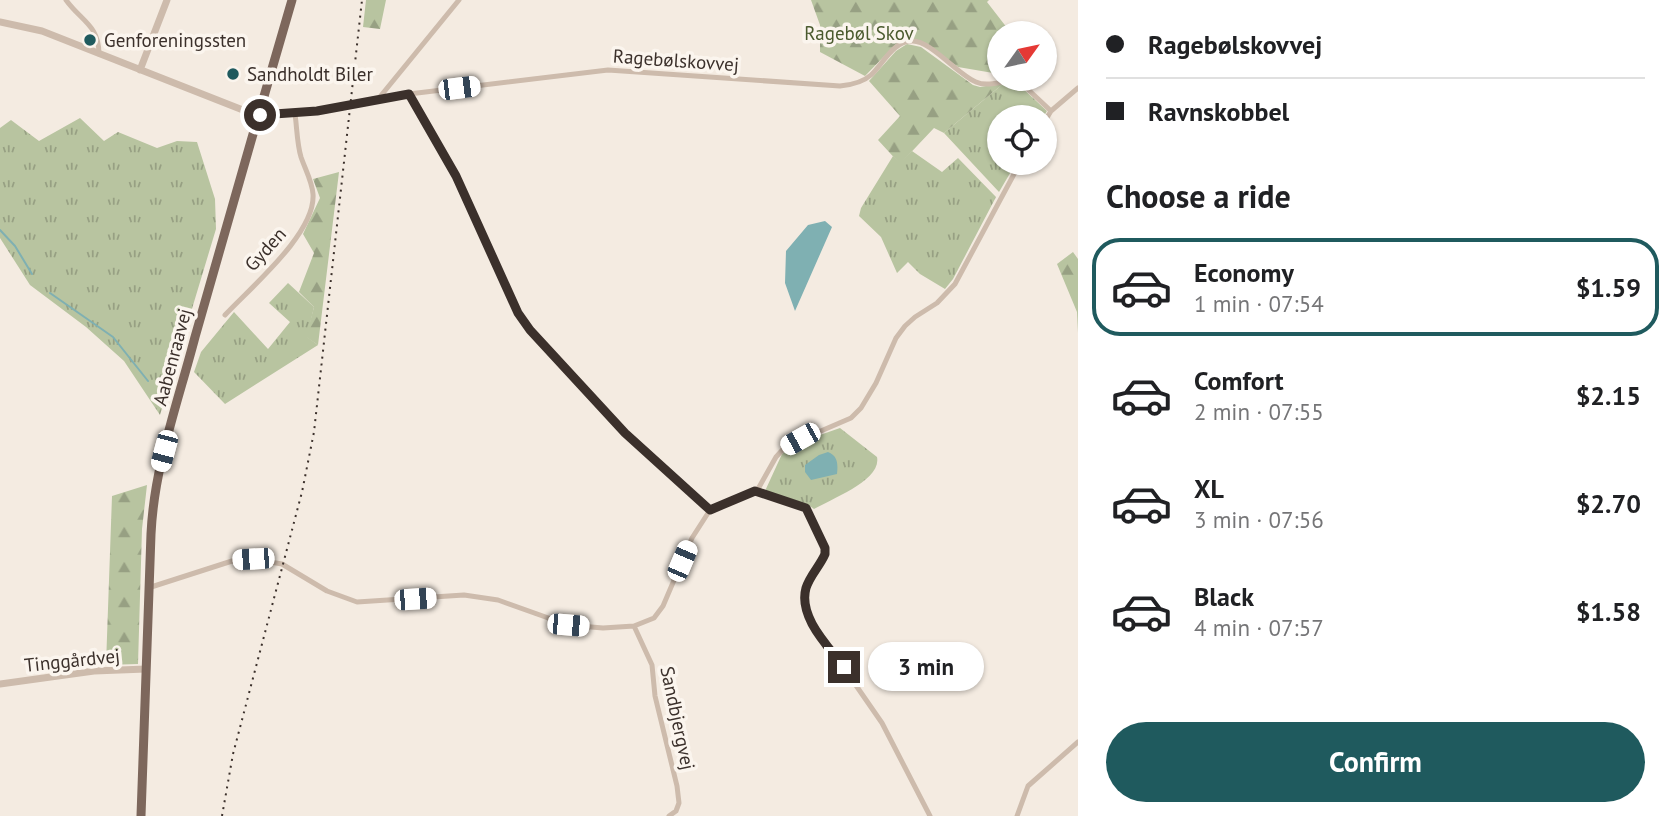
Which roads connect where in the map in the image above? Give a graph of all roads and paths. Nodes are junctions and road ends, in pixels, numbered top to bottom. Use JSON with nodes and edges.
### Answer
{"nodes":[{"id":1,"x":66,"y":0,"type":"edge"},
{"id":2,"x":167,"y":0,"type":"edge"},
{"id":3,"x":292,"y":0,"type":"edge"},
{"id":4,"x":459,"y":0,"type":"edge"},
{"id":5,"x":0,"y":22,"type":"edge"},
{"id":6,"x":99,"y":54,"type":"junction"},
{"id":7,"x":140,"y":70,"type":"junction"},
{"id":8,"x":1078,"y":88,"type":"edge"},
{"id":9,"x":409,"y":94,"type":"junction"},
{"id":10,"x":378,"y":99,"type":"junction"},
{"id":11,"x":1045,"y":105,"type":"edge"},
{"id":12,"x":1057,"y":106,"type":"edge"},
{"id":13,"x":257,"y":114,"type":"junction"},
{"id":14,"x":295,"y":114,"type":"junction"},
{"id":15,"x":1014,"y":175,"type":"edge"},
{"id":16,"x":225,"y":315,"type":"dead end"},
{"id":17,"x":755,"y":491,"type":"junction"},
{"id":18,"x":710,"y":510,"type":"junction"},
{"id":19,"x":148,"y":588,"type":"junction"},
{"id":20,"x":634,"y":626,"type":"junction"},
{"id":21,"x":146,"y":669,"type":"junction"},
{"id":22,"x":0,"y":684,"type":"edge"},
{"id":23,"x":1078,"y":742,"type":"edge"},
{"id":24,"x":141,"y":816,"type":"edge"},
{"id":25,"x":669,"y":816,"type":"edge"},
{"id":26,"x":930,"y":816,"type":"edge"},
{"id":27,"x":1017,"y":816,"type":"edge"}],
"edges":[{"from":1,"to":6,"type":"street"},
{"from":2,"to":7,"type":"street"},
{"from":3,"to":13,"type":"main road","name":"Aabenraavej"},
{"from":4,"to":10,"type":"street"},
{"from":5,"to":6,"type":"street"},
{"from":6,"to":7,"type":"street"},
{"from":7,"to":13,"type":"street"},
{"from":8,"to":12,"type":"street"},
{"from":9,"to":10,"type":"street","name":"Ragebølskovvej"},
{"from":9,"to":11,"type":"street","name":"Ragebølskovvej"},
{"from":9,"to":18,"type":"street"},
{"from":10,"to":14,"type":"street","name":"Ragebølskovvej"},
{"from":13,"to":14,"type":"street","name":"Ragebølskovvej"},
{"from":13,"to":19,"type":"main road","name":"Aabenraavej"},
{"from":14,"to":16,"type":"street","name":"Gyden"},
{"from":15,"to":17,"type":"street"},
{"from":17,"to":18,"type":"street"},
{"from":17,"to":26,"type":"street"},
{"from":18,"to":20,"type":"street"},
{"from":19,"to":20,"type":"street"},
{"from":19,"to":21,"type":"main road","name":"Aabenraavej"},
{"from":20,"to":25,"type":"street","name":"Sandbjergvej"},
{"from":21,"to":22,"type":"street","name":"Tinggårdvej"},
{"from":21,"to":24,"type":"main road","name":"Aabenraavej"},
{"from":23,"to":27,"type":"street"}]}
